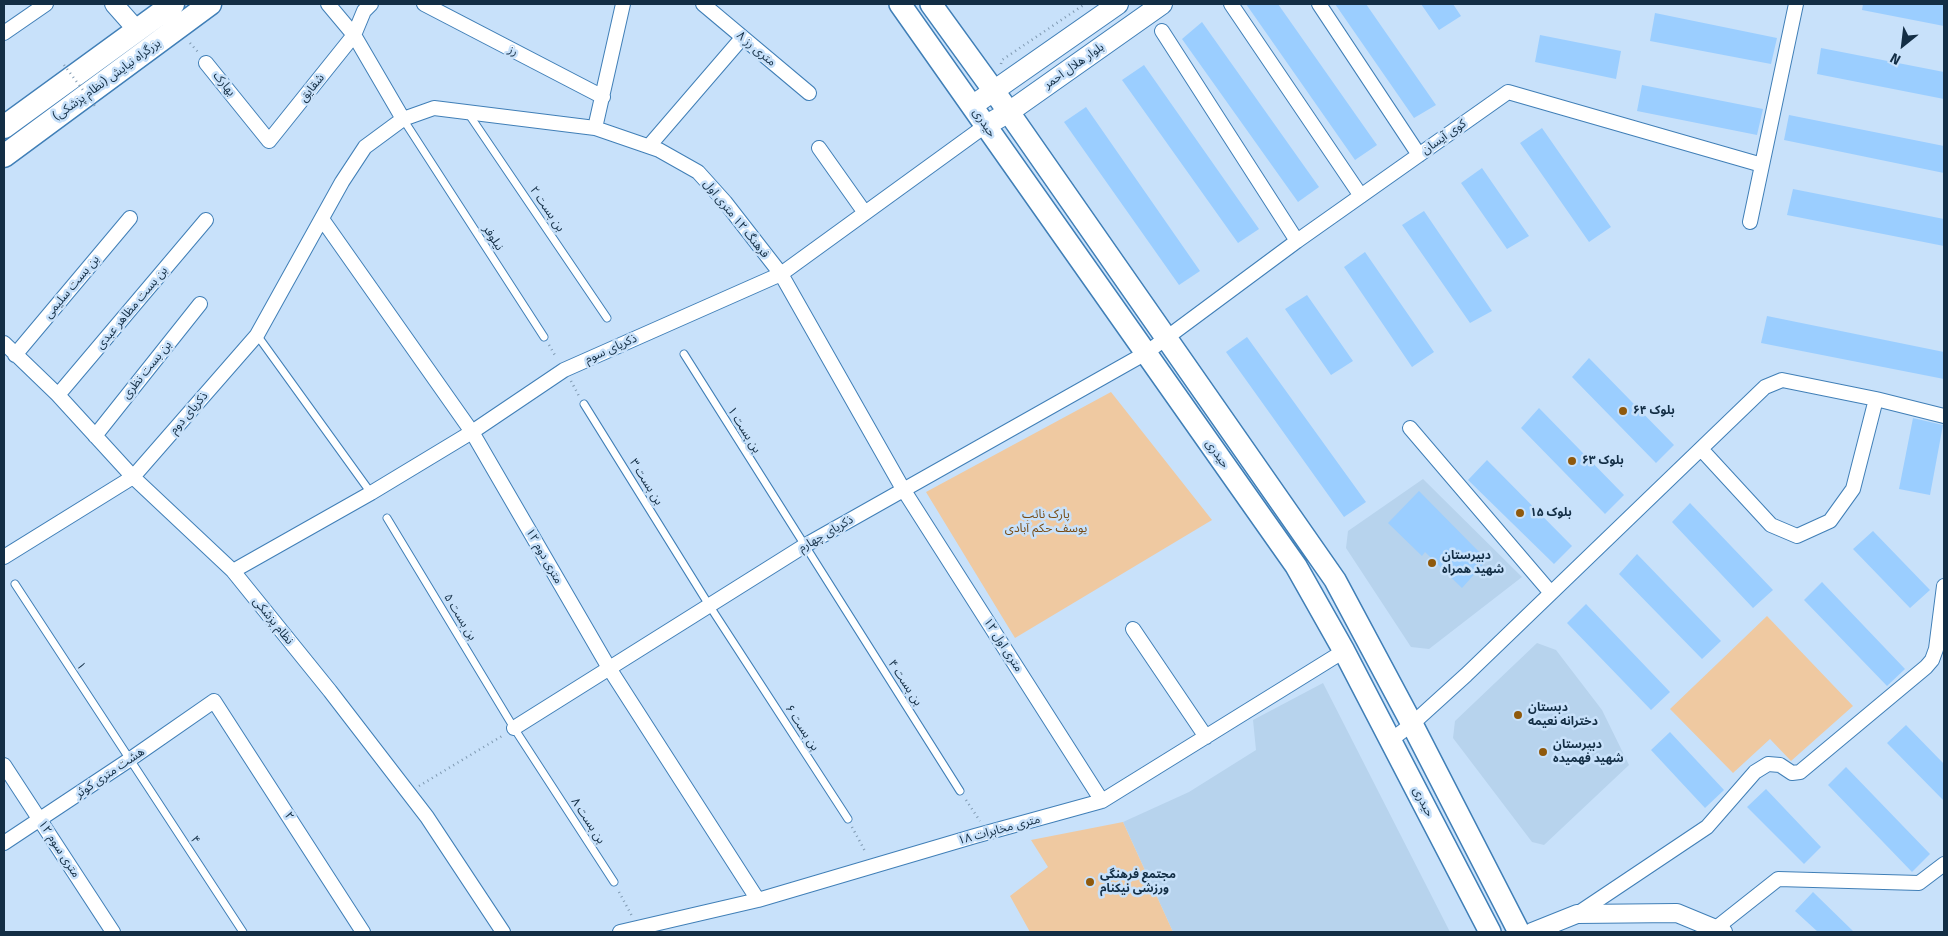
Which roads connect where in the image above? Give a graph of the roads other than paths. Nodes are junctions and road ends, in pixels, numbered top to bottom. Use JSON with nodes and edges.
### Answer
{"nodes":[{"id":1,"x":46,"y":4,"type":"edge"},
{"id":2,"x":114,"y":4,"type":"edge"},
{"id":3,"x":172,"y":4,"type":"edge"},
{"id":4,"x":210,"y":4,"type":"edge"},
{"id":5,"x":328,"y":4,"type":"edge"},
{"id":6,"x":371,"y":4,"type":"edge"},
{"id":7,"x":424,"y":4,"type":"edge"},
{"id":8,"x":623,"y":4,"type":"edge"},
{"id":9,"x":703,"y":4,"type":"edge"},
{"id":10,"x":900,"y":4,"type":"edge"},
{"id":11,"x":931,"y":4,"type":"edge"},
{"id":12,"x":1118,"y":4,"type":"edge"},
{"id":13,"x":1162,"y":4,"type":"edge"},
{"id":14,"x":1231,"y":4,"type":"edge"},
{"id":15,"x":1319,"y":4,"type":"edge"},
{"id":16,"x":1796,"y":4,"type":"edge"},
{"id":17,"x":137,"y":30,"type":"junction"},
{"id":18,"x":1162,"y":31,"type":"dead end"},
{"id":19,"x":4,"y":33,"type":"edge"},
{"id":20,"x":354,"y":36,"type":"junction"},
{"id":21,"x":742,"y":38,"type":"junction"},
{"id":22,"x":206,"y":63,"type":"road end"},
{"id":23,"x":994,"y":91,"type":"junction"},
{"id":24,"x":809,"y":93,"type":"dead end"},
{"id":25,"x":603,"y":97,"type":"junction"},
{"id":26,"x":972,"y":106,"type":"junction"},
{"id":27,"x":1008,"y":112,"type":"junction"},
{"id":28,"x":468,"y":113,"type":"junction"},
{"id":29,"x":404,"y":119,"type":"junction"},
{"id":30,"x":985,"y":126,"type":"junction"},
{"id":31,"x":4,"y":128,"type":"edge"},
{"id":32,"x":595,"y":128,"type":"junction"},
{"id":33,"x":269,"y":141,"type":"joint"},
{"id":34,"x":649,"y":146,"type":"junction"},
{"id":35,"x":819,"y":148,"type":"dead end"},
{"id":36,"x":1419,"y":155,"type":"junction"},
{"id":37,"x":4,"y":156,"type":"edge"},
{"id":38,"x":1762,"y":165,"type":"junction"},
{"id":39,"x":1362,"y":196,"type":"junction"},
{"id":40,"x":865,"y":213,"type":"junction"},
{"id":41,"x":130,"y":218,"type":"dead end"},
{"id":42,"x":322,"y":219,"type":"junction"},
{"id":43,"x":206,"y":220,"type":"dead end"},
{"id":44,"x":1750,"y":222,"type":"dead end"},
{"id":45,"x":1298,"y":241,"type":"junction"},
{"id":46,"x":781,"y":274,"type":"junction"},
{"id":47,"x":200,"y":304,"type":"dead end"},
{"id":48,"x":606,"y":318,"type":"dead end"},
{"id":49,"x":257,"y":335,"type":"junction"},
{"id":50,"x":544,"y":337,"type":"road end"},
{"id":51,"x":1166,"y":339,"type":"junction"},
{"id":52,"x":4,"y":343,"type":"edge"},
{"id":53,"x":1146,"y":353,"type":"junction"},
{"id":54,"x":684,"y":354,"type":"dead end"},
{"id":55,"x":15,"y":355,"type":"junction"},
{"id":56,"x":58,"y":395,"type":"junction"},
{"id":57,"x":1876,"y":399,"type":"junction"},
{"id":58,"x":584,"y":404,"type":"road end"},
{"id":59,"x":1944,"y":416,"type":"edge"},
{"id":60,"x":1410,"y":428,"type":"dead end"},
{"id":61,"x":472,"y":432,"type":"junction"},
{"id":62,"x":95,"y":436,"type":"junction"},
{"id":63,"x":1701,"y":449,"type":"junction"},
{"id":64,"x":133,"y":477,"type":"junction"},
{"id":65,"x":903,"y":489,"type":"junction"},
{"id":66,"x":371,"y":493,"type":"junction"},
{"id":67,"x":387,"y":518,"type":"dead end"},
{"id":68,"x":804,"y":546,"type":"junction"},
{"id":69,"x":4,"y":557,"type":"edge"},
{"id":70,"x":233,"y":571,"type":"junction"},
{"id":71,"x":15,"y":584,"type":"dead end"},
{"id":72,"x":1944,"y":586,"type":"edge"},
{"id":73,"x":1551,"y":593,"type":"junction"},
{"id":74,"x":709,"y":605,"type":"junction"},
{"id":75,"x":1133,"y":629,"type":"dead end"},
{"id":76,"x":1344,"y":651,"type":"junction"},
{"id":77,"x":609,"y":668,"type":"junction"},
{"id":78,"x":214,"y":701,"type":"joint"},
{"id":79,"x":1412,"y":724,"type":"junction"},
{"id":80,"x":514,"y":728,"type":"junction"},
{"id":81,"x":1206,"y":737,"type":"junction"},
{"id":82,"x":1391,"y":740,"type":"junction"},
{"id":83,"x":129,"y":760,"type":"junction"},
{"id":84,"x":4,"y":765,"type":"edge"},
{"id":85,"x":960,"y":791,"type":"road end"},
{"id":86,"x":1102,"y":801,"type":"junction"},
{"id":87,"x":848,"y":819,"type":"road end"},
{"id":88,"x":40,"y":820,"type":"junction"},
{"id":89,"x":4,"y":843,"type":"edge"},
{"id":90,"x":1944,"y":864,"type":"edge"},
{"id":91,"x":614,"y":882,"type":"road end"},
{"id":92,"x":758,"y":900,"type":"junction"},
{"id":93,"x":1577,"y":914,"type":"junction"},
{"id":94,"x":1720,"y":930,"type":"edge"},
{"id":95,"x":114,"y":932,"type":"edge"},
{"id":96,"x":243,"y":932,"type":"edge"},
{"id":97,"x":363,"y":932,"type":"edge"},
{"id":98,"x":503,"y":932,"type":"edge"},
{"id":99,"x":620,"y":932,"type":"edge"},
{"id":100,"x":1490,"y":932,"type":"edge"},
{"id":101,"x":1519,"y":932,"type":"edge"},
{"id":102,"x":1532,"y":932,"type":"edge"}],
"edges":[{"from":1,"to":19,"type":"street"},
{"from":2,"to":17,"type":"street"},
{"from":3,"to":17,"type":"highway","name":"بزرگراه نیایش (نظام پزشکی)"},
{"from":4,"to":37,"type":"highway","name":"بزرگراه نیایش (نظام پزشکی)"},
{"from":5,"to":20,"type":"street"},
{"from":6,"to":20,"type":"street","name":"شقایق"},
{"from":7,"to":25,"type":"street","name":"رز"},
{"from":8,"to":25,"type":"street"},
{"from":9,"to":21,"type":"street","name":"۸ متری رز"},
{"from":10,"to":26,"type":"main road","name":"حیدری"},
{"from":11,"to":23,"type":"main road","name":"حیدری"},
{"from":12,"to":23,"type":"main road","name":"بلوار هلال احمر"},
{"from":13,"to":27,"type":"main road","name":"بلوار هلال احمر"},
{"from":14,"to":39,"type":"street"},
{"from":15,"to":36,"type":"street"},
{"from":16,"to":38,"type":"street"},
{"from":17,"to":31,"type":"highway","name":"بزرگراه نیایش (نظام پزشکی)"},
{"from":18,"to":45,"type":"street"},
{"from":20,"to":29,"type":"street"},
{"from":20,"to":33,"type":"street","name":"شقایق"},
{"from":21,"to":24,"type":"street","name":"۸ متری رز"},
{"from":21,"to":34,"type":"street"},
{"from":22,"to":33,"type":"street","name":"بهارک"},
{"from":23,"to":26,"type":"main road","name":"بلوار هلال احمر"},
{"from":23,"to":27,"type":"main road","name":"حیدری"},
{"from":25,"to":32,"type":"street"},
{"from":26,"to":30,"type":"main road","name":"حیدری"},
{"from":27,"to":30,"type":"main road","name":"بلوار هلال احمر"},
{"from":27,"to":51,"type":"main road","name":"حیدری"},
{"from":28,"to":29,"type":"street","name":"فرهنگ ۱۲ متری اول"},
{"from":28,"to":32,"type":"street","name":"فرهنگ ۱۲ متری اول"},
{"from":28,"to":48,"type":"lane","name":"بن بست ۲"},
{"from":29,"to":42,"type":"street","name":"فرهنگ ۱۲ متری اول"},
{"from":29,"to":50,"type":"lane","name":"نیلوفر"},
{"from":30,"to":40,"type":"street","name":"ذکریای سوم"},
{"from":30,"to":53,"type":"main road","name":"حیدری"},
{"from":32,"to":34,"type":"street","name":"فرهنگ ۱۲ متری اول"},
{"from":34,"to":46,"type":"street","name":"فرهنگ ۱۲ متری اول"},
{"from":35,"to":40,"type":"street"},
{"from":36,"to":38,"type":"street","name":"کوی آیسان"},
{"from":36,"to":39,"type":"street","name":"کوی آیسان"},
{"from":38,"to":44,"type":"street"},
{"from":39,"to":45,"type":"street","name":"کوی آیسان"},
{"from":40,"to":46,"type":"street","name":"ذکریای سوم"},
{"from":41,"to":55,"type":"street","name":"بن بست سلیمی"},
{"from":42,"to":49,"type":"street","name":"ذکریای دوم"},
{"from":42,"to":61,"type":"street","name":"۱۲ متری دوم"},
{"from":43,"to":56,"type":"street","name":"بن بست مظاهر عبدی"},
{"from":45,"to":51,"type":"street","name":"کوی آیسان"},
{"from":46,"to":61,"type":"street","name":"ذکریای سوم"},
{"from":46,"to":65,"type":"street","name":"فرهنگ ۱۲ متری اول"},
{"from":47,"to":62,"type":"street","name":"بن بست نظری"},
{"from":49,"to":64,"type":"street","name":"ذکریای دوم"},
{"from":49,"to":66,"type":"lane"},
{"from":51,"to":53,"type":"street","name":"کوی آیسان"},
{"from":51,"to":79,"type":"main road","name":"حیدری"},
{"from":52,"to":55,"type":"street","name":"نظام پزشکی"},
{"from":53,"to":65,"type":"street","name":"ذکریای چهارم"},
{"from":53,"to":76,"type":"main road","name":"حیدری"},
{"from":54,"to":68,"type":"lane","name":"بن بست ۱"},
{"from":55,"to":56,"type":"street","name":"نظام پزشکی"},
{"from":56,"to":62,"type":"street","name":"نظام پزشکی"},
{"from":57,"to":59,"type":"street"},
{"from":57,"to":63,"type":"street"},
{"from":57,"to":63,"type":"street"},
{"from":58,"to":74,"type":"lane","name":"بن بست ۳"},
{"from":60,"to":73,"type":"street"},
{"from":61,"to":66,"type":"street","name":"ذکریای سوم"},
{"from":61,"to":77,"type":"street","name":"۱۲ متری دوم"},
{"from":62,"to":64,"type":"street","name":"نظام پزشکی"},
{"from":63,"to":73,"type":"street"},
{"from":64,"to":69,"type":"street","name":"ذکریای دوم"},
{"from":64,"to":70,"type":"street","name":"نظام پزشکی"},
{"from":65,"to":68,"type":"street","name":"ذکریای چهارم"},
{"from":65,"to":86,"type":"street","name":"۱۲ متری اول"},
{"from":66,"to":70,"type":"street","name":"ذکریای سوم"},
{"from":67,"to":80,"type":"lane","name":"بن بست ۵"},
{"from":68,"to":74,"type":"street","name":"ذکریای چهارم"},
{"from":68,"to":85,"type":"lane","name":"بن بست ۴"},
{"from":70,"to":98,"type":"street","name":"نظام پزشکی"},
{"from":71,"to":83,"type":"lane","name":"۱"},
{"from":72,"to":93,"type":"street"},
{"from":73,"to":79,"type":"street"},
{"from":74,"to":77,"type":"street","name":"ذکریای چهارم"},
{"from":74,"to":87,"type":"lane","name":"بن بست ۶"},
{"from":75,"to":81,"type":"street"},
{"from":76,"to":81,"type":"street","name":"۱۸ متری مخابرات"},
{"from":76,"to":82,"type":"main road","name":"حیدری"},
{"from":77,"to":80,"type":"street","name":"ذکریای چهارم"},
{"from":77,"to":92,"type":"street","name":"۱۲ متری دوم"},
{"from":78,"to":83,"type":"street","name":"هشت متری کوثر"},
{"from":78,"to":97,"type":"street","name":"۲"},
{"from":79,"to":82,"type":"street"},
{"from":79,"to":101,"type":"main road","name":"حیدری"},
{"from":80,"to":91,"type":"lane","name":"بن بست ۸"},
{"from":81,"to":86,"type":"street","name":"۱۸ متری مخابرات"},
{"from":82,"to":100,"type":"main road","name":"حیدری"},
{"from":83,"to":88,"type":"street","name":"هشت متری کوثر"},
{"from":83,"to":96,"type":"lane","name":"۴"},
{"from":84,"to":88,"type":"street","name":"۱۲ متری سوم"},
{"from":86,"to":92,"type":"street","name":"۱۸ متری مخابرات"},
{"from":88,"to":89,"type":"street","name":"هشت متری کوثر"},
{"from":88,"to":95,"type":"street","name":"۱۲ متری سوم"},
{"from":90,"to":94,"type":"street"},
{"from":92,"to":99,"type":"street","name":"۱۸ متری مخابرات"},
{"from":93,"to":94,"type":"street"},
{"from":93,"to":102,"type":"street"}]}
